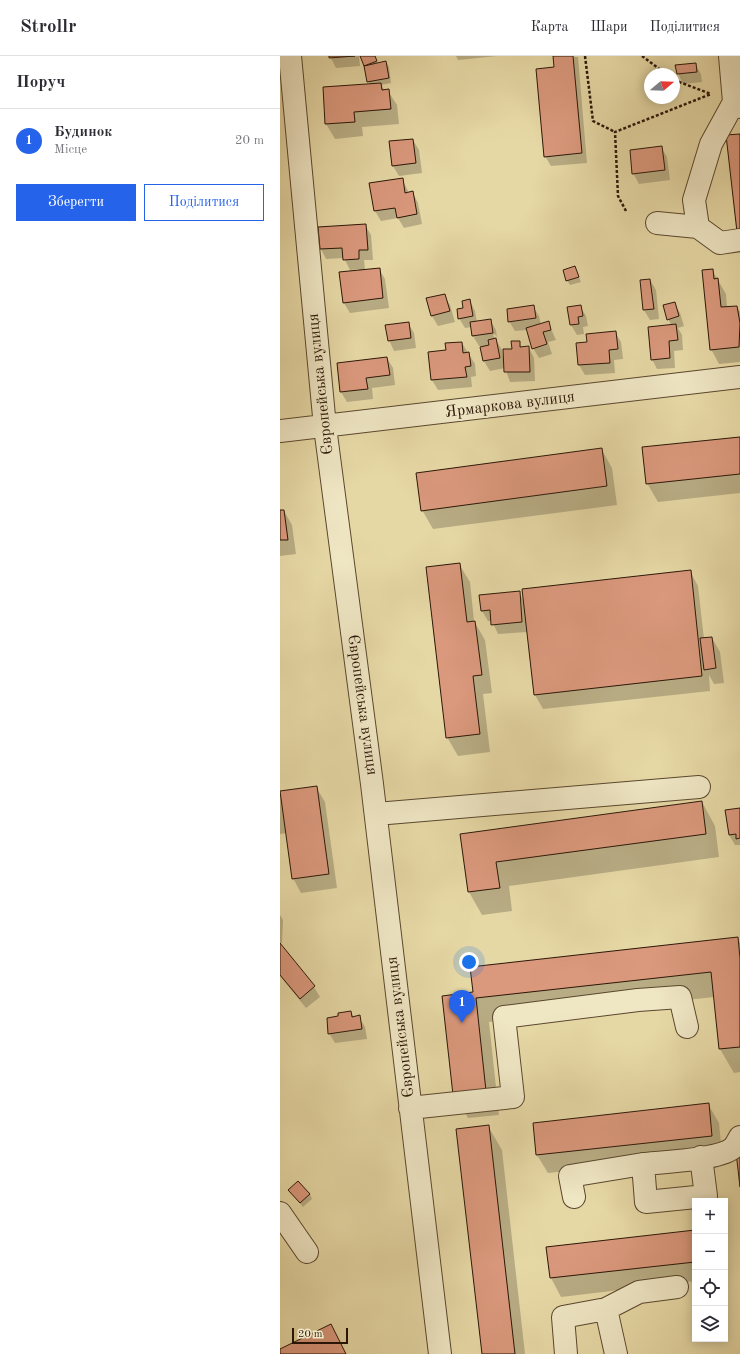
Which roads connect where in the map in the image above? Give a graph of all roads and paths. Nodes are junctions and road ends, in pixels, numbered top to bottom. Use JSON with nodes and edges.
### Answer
{"nodes":[{"id":1,"x":290,"y":56,"type":"edge"},
{"id":2,"x":585,"y":56,"type":"edge"},
{"id":3,"x":642,"y":56,"type":"edge"},
{"id":4,"x":730,"y":56,"type":"edge"},
{"id":5,"x":658,"y":68,"type":"edge"},
{"id":6,"x":680,"y":82,"type":"edge"},
{"id":7,"x":711,"y":94,"type":"junction"},
{"id":8,"x":737,"y":104,"type":"edge"},
{"id":9,"x":288,"y":119,"type":"edge"},
{"id":10,"x":615,"y":132,"type":"junction"},
{"id":11,"x":626,"y":211,"type":"dead end"},
{"id":12,"x":658,"y":223,"type":"dead end"},
{"id":13,"x":698,"y":227,"type":"junction"},
{"id":14,"x":740,"y":240,"type":"edge"},
{"id":15,"x":740,"y":377,"type":"edge"},
{"id":16,"x":325,"y":427,"type":"junction"},
{"id":17,"x":280,"y":431,"type":"edge"},
{"id":18,"x":699,"y":787,"type":"dead end"},
{"id":19,"x":376,"y":814,"type":"junction"},
{"id":20,"x":687,"y":1027,"type":"dead end"},
{"id":21,"x":410,"y":1108,"type":"junction"},
{"id":22,"x":740,"y":1137,"type":"edge"},
{"id":23,"x":701,"y":1157,"type":"junction"},
{"id":24,"x":643,"y":1164,"type":"junction"},
{"id":25,"x":574,"y":1197,"type":"dead end"},
{"id":26,"x":280,"y":1213,"type":"edge"},
{"id":27,"x":307,"y":1252,"type":"dead end"},
{"id":28,"x":677,"y":1287,"type":"dead end"},
{"id":29,"x":606,"y":1309,"type":"junction"},
{"id":30,"x":440,"y":1354,"type":"edge"},
{"id":31,"x":566,"y":1354,"type":"edge"},
{"id":32,"x":616,"y":1354,"type":"edge"}],
"edges":[{"from":1,"to":9,"type":"street","name":"Європейська вулиця"},
{"from":2,"to":10,"type":"path"},
{"from":3,"to":5,"type":"path"},
{"from":4,"to":8,"type":"street"},
{"from":6,"to":7,"type":"path"},
{"from":7,"to":8,"type":"path"},
{"from":7,"to":10,"type":"path"},
{"from":8,"to":13,"type":"street"},
{"from":9,"to":16,"type":"street","name":"Європейська вулиця"},
{"from":10,"to":11,"type":"path"},
{"from":12,"to":13,"type":"street"},
{"from":13,"to":14,"type":"street"},
{"from":15,"to":16,"type":"street","name":"Ярмаркова вулиця"},
{"from":16,"to":17,"type":"street","name":"Ярмаркова вулиця"},
{"from":16,"to":19,"type":"street","name":"Європейська вулиця"},
{"from":18,"to":19,"type":"street"},
{"from":19,"to":21,"type":"street","name":"Європейська вулиця"},
{"from":20,"to":21,"type":"street"},
{"from":21,"to":30,"type":"street","name":"Європейська вулиця"},
{"from":22,"to":23,"type":"street"},
{"from":23,"to":24,"type":"street"},
{"from":23,"to":24,"type":"street"},
{"from":24,"to":25,"type":"street"},
{"from":26,"to":27,"type":"street"},
{"from":28,"to":29,"type":"street"},
{"from":29,"to":31,"type":"street"},
{"from":29,"to":32,"type":"street"}]}
